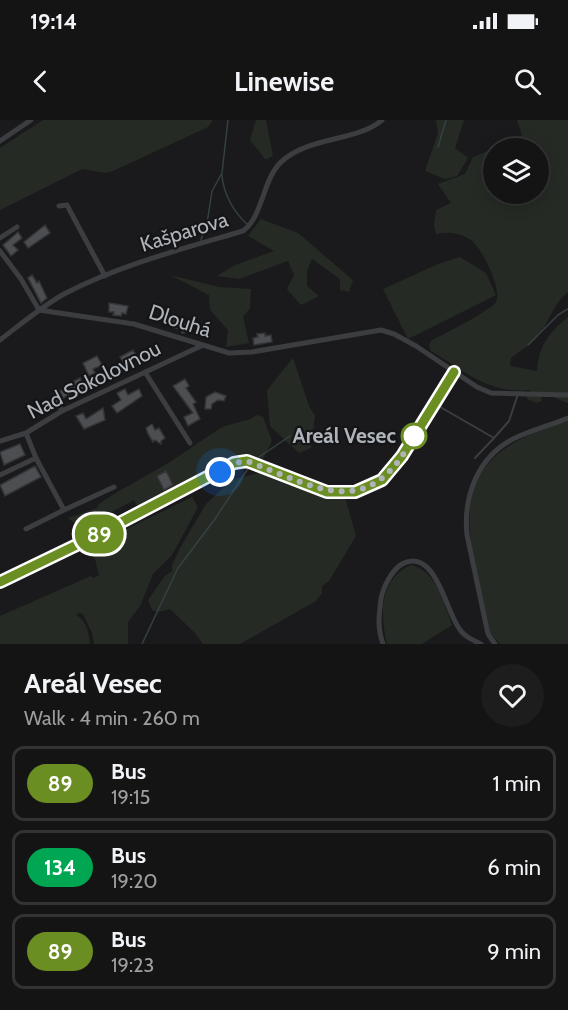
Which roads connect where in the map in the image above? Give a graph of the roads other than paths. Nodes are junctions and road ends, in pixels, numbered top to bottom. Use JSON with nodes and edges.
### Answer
{"nodes":[{"id":1,"x":31,"y":120,"type":"edge"},
{"id":2,"x":382,"y":120,"type":"edge"},
{"id":3,"x":0,"y":141,"type":"edge"},
{"id":4,"x":59,"y":206,"type":"dead end"},
{"id":5,"x":17,"y":227,"type":"dead end"},
{"id":6,"x":0,"y":238,"type":"edge"},
{"id":7,"x":0,"y":251,"type":"edge"},
{"id":8,"x":8,"y":261,"type":"junction"},
{"id":9,"x":0,"y":266,"type":"edge"},
{"id":10,"x":105,"y":276,"type":"junction"},
{"id":11,"x":39,"y":310,"type":"junction"},
{"id":12,"x":0,"y":340,"type":"edge"},
{"id":13,"x":201,"y":346,"type":"junction"},
{"id":14,"x":146,"y":372,"type":"junction"},
{"id":15,"x":454,"y":372,"type":"junction"},
{"id":16,"x":518,"y":394,"type":"junction"},
{"id":17,"x":568,"y":395,"type":"edge"},
{"id":18,"x":55,"y":396,"type":"dead end"},
{"id":19,"x":435,"y":404,"type":"junction"},
{"id":20,"x":62,"y":411,"type":"junction"},
{"id":21,"x":568,"y":418,"type":"edge"},
{"id":22,"x":26,"y":433,"type":"junction"},
{"id":23,"x":494,"y":438,"type":"junction"},
{"id":24,"x":0,"y":441,"type":"edge"},
{"id":25,"x":190,"y":443,"type":"dead end"},
{"id":26,"x":36,"y":458,"type":"junction"},
{"id":27,"x":475,"y":458,"type":"dead end"},
{"id":28,"x":0,"y":475,"type":"edge"},
{"id":29,"x":114,"y":487,"type":"dead end"},
{"id":30,"x":64,"y":510,"type":"junction"},
{"id":31,"x":26,"y":529,"type":"dead end"},
{"id":32,"x":0,"y":582,"type":"edge"},
{"id":33,"x":383,"y":644,"type":"edge"},
{"id":34,"x":482,"y":644,"type":"edge"},
{"id":35,"x":495,"y":644,"type":"edge"}],
"edges":[{"from":1,"to":3,"type":"street"},
{"from":2,"to":10,"type":"street","name":"Kašparova"},
{"from":4,"to":10,"type":"street"},
{"from":5,"to":6,"type":"street"},
{"from":7,"to":8,"type":"street"},
{"from":8,"to":9,"type":"street"},
{"from":8,"to":11,"type":"street"},
{"from":10,"to":11,"type":"street","name":"Kašparova"},
{"from":11,"to":12,"type":"street","name":"Kašparova"},
{"from":11,"to":13,"type":"street","name":"Dlouhá"},
{"from":13,"to":14,"type":"street","name":"Nad Sokolovnou"},
{"from":13,"to":15,"type":"street","name":"Dlouhá"},
{"from":14,"to":20,"type":"street","name":"Nad Sokolovnou"},
{"from":14,"to":25,"type":"street"},
{"from":15,"to":16,"type":"street"},
{"from":15,"to":19,"type":"street"},
{"from":16,"to":17,"type":"street"},
{"from":16,"to":23,"type":"lane"},
{"from":18,"to":20,"type":"street"},
{"from":19,"to":23,"type":"lane"},
{"from":19,"to":32,"type":"street"},
{"from":20,"to":22,"type":"street","name":"Nad Sokolovnou"},
{"from":21,"to":35,"type":"street"},
{"from":22,"to":24,"type":"street","name":"Nad Sokolovnou"},
{"from":22,"to":26,"type":"street"},
{"from":23,"to":27,"type":"lane"},
{"from":26,"to":28,"type":"street"},
{"from":26,"to":30,"type":"street"},
{"from":29,"to":30,"type":"street"},
{"from":30,"to":31,"type":"street"},
{"from":33,"to":34,"type":"street"}]}
